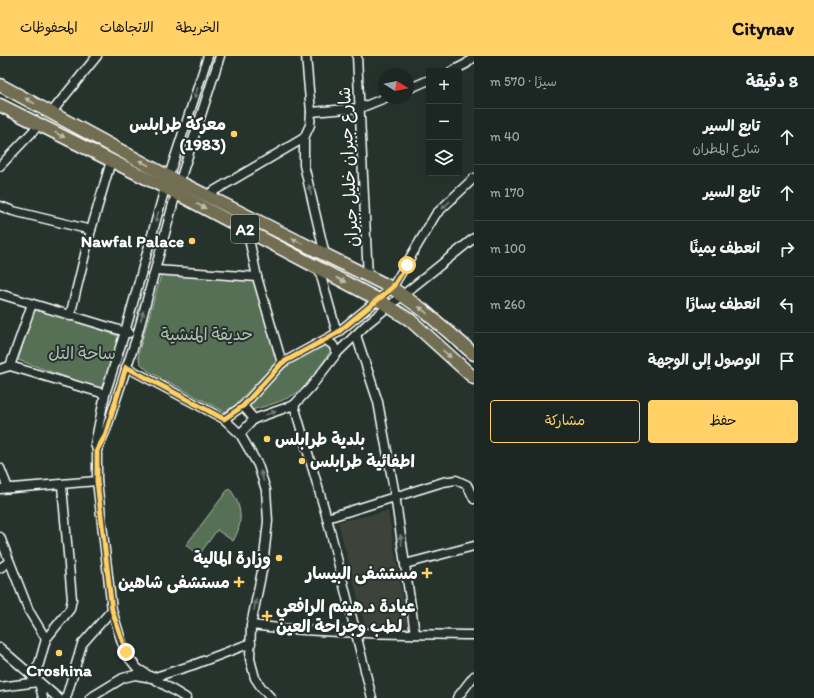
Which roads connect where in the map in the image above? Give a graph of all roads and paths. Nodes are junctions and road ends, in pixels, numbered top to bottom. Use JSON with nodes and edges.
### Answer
{"nodes":[{"id":1,"x":97,"y":56,"type":"edge"},
{"id":2,"x":208,"y":56,"type":"edge"},
{"id":3,"x":220,"y":56,"type":"edge"},
{"id":4,"x":306,"y":56,"type":"edge"},
{"id":5,"x":356,"y":56,"type":"edge"},
{"id":6,"x":474,"y":57,"type":"edge"},
{"id":7,"x":460,"y":68,"type":"edge"},
{"id":8,"x":426,"y":81,"type":"edge"},
{"id":9,"x":0,"y":85,"type":"edge"},
{"id":10,"x":414,"y":86,"type":"edge"},
{"id":11,"x":378,"y":101,"type":"edge"},
{"id":12,"x":0,"y":105,"type":"edge"},
{"id":13,"x":360,"y":108,"type":"junction"},
{"id":14,"x":311,"y":112,"type":"junction"},
{"id":15,"x":51,"y":113,"type":"junction"},
{"id":16,"x":39,"y":125,"type":"junction"},
{"id":17,"x":304,"y":138,"type":"junction"},
{"id":18,"x":111,"y":162,"type":"junction"},
{"id":19,"x":0,"y":166,"type":"edge"},
{"id":20,"x":474,"y":178,"type":"edge"},
{"id":21,"x":173,"y":185,"type":"junction"},
{"id":22,"x":207,"y":195,"type":"junction"},
{"id":23,"x":0,"y":206,"type":"edge"},
{"id":24,"x":91,"y":230,"type":"junction"},
{"id":25,"x":247,"y":230,"type":"junction"},
{"id":26,"x":474,"y":238,"type":"edge"},
{"id":27,"x":325,"y":255,"type":"junction"},
{"id":28,"x":319,"y":269,"type":"junction"},
{"id":29,"x":156,"y":270,"type":"junction"},
{"id":30,"x":257,"y":277,"type":"junction"},
{"id":31,"x":368,"y":277,"type":"junction"},
{"id":32,"x":392,"y":288,"type":"junction"},
{"id":33,"x":0,"y":294,"type":"edge"},
{"id":34,"x":403,"y":295,"type":"junction"},
{"id":35,"x":377,"y":299,"type":"junction"},
{"id":36,"x":32,"y":304,"type":"junction"},
{"id":37,"x":390,"y":306,"type":"junction"},
{"id":38,"x":70,"y":316,"type":"junction"},
{"id":39,"x":125,"y":332,"type":"junction"},
{"id":40,"x":337,"y":333,"type":"junction"},
{"id":41,"x":356,"y":335,"type":"junction"},
{"id":42,"x":137,"y":336,"type":"junction"},
{"id":43,"x":326,"y":340,"type":"junction"},
{"id":44,"x":336,"y":353,"type":"junction"},
{"id":45,"x":474,"y":354,"type":"edge"},
{"id":46,"x":282,"y":363,"type":"junction"},
{"id":47,"x":10,"y":366,"type":"junction"},
{"id":48,"x":126,"y":367,"type":"junction"},
{"id":49,"x":0,"y":369,"type":"edge"},
{"id":50,"x":474,"y":378,"type":"edge"},
{"id":51,"x":105,"y":394,"type":"junction"},
{"id":52,"x":294,"y":405,"type":"junction"},
{"id":53,"x":243,"y":406,"type":"junction"},
{"id":54,"x":224,"y":419,"type":"junction"},
{"id":55,"x":254,"y":419,"type":"junction"},
{"id":56,"x":240,"y":434,"type":"junction"},
{"id":57,"x":97,"y":450,"type":"junction"},
{"id":58,"x":0,"y":468,"type":"edge"},
{"id":59,"x":97,"y":481,"type":"junction"},
{"id":60,"x":62,"y":486,"type":"junction"},
{"id":61,"x":4,"y":489,"type":"edge"},
{"id":62,"x":395,"y":495,"type":"junction"},
{"id":63,"x":474,"y":499,"type":"edge"},
{"id":64,"x":326,"y":518,"type":"junction"},
{"id":65,"x":0,"y":537,"type":"edge"},
{"id":66,"x":474,"y":546,"type":"edge"},
{"id":67,"x":9,"y":562,"type":"junction"},
{"id":68,"x":405,"y":564,"type":"junction"},
{"id":69,"x":0,"y":568,"type":"edge"},
{"id":70,"x":112,"y":610,"type":"junction"},
{"id":71,"x":251,"y":625,"type":"junction"},
{"id":72,"x":355,"y":633,"type":"junction"},
{"id":73,"x":415,"y":634,"type":"junction"},
{"id":74,"x":474,"y":635,"type":"edge"},
{"id":75,"x":46,"y":639,"type":"junction"},
{"id":76,"x":251,"y":643,"type":"junction"},
{"id":77,"x":0,"y":648,"type":"edge"},
{"id":78,"x":474,"y":676,"type":"edge"},
{"id":79,"x":152,"y":678,"type":"junction"},
{"id":80,"x":35,"y":679,"type":"junction"},
{"id":81,"x":0,"y":687,"type":"edge"},
{"id":82,"x":43,"y":698,"type":"edge"},
{"id":83,"x":58,"y":698,"type":"edge"},
{"id":84,"x":66,"y":698,"type":"edge"},
{"id":85,"x":90,"y":698,"type":"edge"},
{"id":86,"x":186,"y":698,"type":"edge"},
{"id":87,"x":271,"y":698,"type":"edge"},
{"id":88,"x":372,"y":698,"type":"edge"},
{"id":89,"x":456,"y":698,"type":"edge"}],
"edges":[{"from":1,"to":15,"type":"street"},
{"from":2,"to":21,"type":"street","one_way":true},
{"from":3,"to":21,"type":"street"},
{"from":4,"to":14,"type":"street"},
{"from":5,"to":13,"type":"street","name":"شارع جبران خليل جبران"},
{"from":6,"to":7,"type":"street"},
{"from":8,"to":10,"type":"street"},
{"from":15,"to":9,"type":"highway","number":"A2","one_way":true},
{"from":11,"to":13,"type":"street"},
{"from":12,"to":16,"type":"highway","number":"A2"},
{"from":13,"to":14,"type":"street"},
{"from":13,"to":31,"type":"street","name":"شارع جبران خليل جبران"},
{"from":14,"to":17,"type":"street"},
{"from":21,"to":15,"type":"highway","number":"A2","one_way":true},
{"from":16,"to":18,"type":"highway","number":"A2","one_way":true},
{"from":16,"to":19,"type":"street"},
{"from":17,"to":22,"type":"street"},
{"from":27,"to":17,"type":"street","one_way":true},
{"from":18,"to":21,"type":"highway","number":"A2"},
{"from":18,"to":24,"type":"street"},
{"from":20,"to":32,"type":"street","one_way":true},
{"from":21,"to":22,"type":"highway","number":"A2"},
{"from":21,"to":25,"type":"highway","number":"A2","one_way":true},
{"from":21,"to":29,"type":"street"},
{"from":21,"to":39,"type":"street","one_way":true},
{"from":27,"to":22,"type":"highway","number":"A2","one_way":true},
{"from":23,"to":24,"type":"street"},
{"from":24,"to":38,"type":"street"},
{"from":25,"to":28,"type":"highway","number":"A2"},
{"from":25,"to":30,"type":"street"},
{"from":26,"to":34,"type":"street"},
{"from":27,"to":31,"type":"highway","number":"A2"},
{"from":28,"to":35,"type":"highway","number":"A2","one_way":true},
{"from":28,"to":40,"type":"street"},
{"from":29,"to":30,"type":"street"},
{"from":42,"to":29,"type":"street","one_way":true},
{"from":30,"to":46,"type":"street"},
{"from":31,"to":32,"type":"highway","number":"A2"},
{"from":32,"to":34,"type":"highway","number":"A2"},
{"from":32,"to":35,"type":"street"},
{"from":33,"to":36,"type":"street"},
{"from":34,"to":37,"type":"street"},
{"from":45,"to":34,"type":"highway","number":"A2","one_way":true},
{"from":35,"to":37,"type":"highway","number":"A2"},
{"from":35,"to":40,"type":"street"},
{"from":36,"to":38,"type":"street"},
{"from":36,"to":47,"type":"street"},
{"from":37,"to":41,"type":"street"},
{"from":37,"to":50,"type":"highway","number":"A2","one_way":true},
{"from":38,"to":39,"type":"street"},
{"from":39,"to":42,"type":"street"},
{"from":39,"to":51,"type":"street"},
{"from":40,"to":43,"type":"street"},
{"from":41,"to":44,"type":"street"},
{"from":41,"to":62,"type":"street"},
{"from":42,"to":48,"type":"street"},
{"from":43,"to":44,"type":"street"},
{"from":43,"to":46,"type":"street"},
{"from":44,"to":52,"type":"street"},
{"from":46,"to":53,"type":"street"},
{"from":47,"to":49,"type":"street"},
{"from":47,"to":51,"type":"street"},
{"from":48,"to":54,"type":"street"},
{"from":48,"to":57,"type":"street"},
{"from":51,"to":57,"type":"street"},
{"from":55,"to":52,"type":"street","one_way":true},
{"from":52,"to":64,"type":"street"},
{"from":53,"to":54,"type":"street"},
{"from":53,"to":55,"type":"street"},
{"from":54,"to":56,"type":"street"},
{"from":55,"to":56,"type":"street"},
{"from":71,"to":56,"type":"street","one_way":true},
{"from":57,"to":59,"type":"street"},
{"from":58,"to":61,"type":"street"},
{"from":59,"to":60,"type":"street"},
{"from":59,"to":70,"type":"street"},
{"from":60,"to":61,"type":"street"},
{"from":60,"to":75,"type":"street"},
{"from":62,"to":63,"type":"street"},
{"from":62,"to":64,"type":"street"},
{"from":68,"to":62,"type":"street","one_way":true},
{"from":64,"to":72,"type":"street"},
{"from":65,"to":67,"type":"street"},
{"from":66,"to":68,"type":"street"},
{"from":67,"to":69,"type":"street"},
{"from":67,"to":75,"type":"street"},
{"from":68,"to":73,"type":"street"},
{"from":70,"to":79,"type":"street"},
{"from":70,"to":84,"type":"street"},
{"from":71,"to":72,"type":"street"},
{"from":71,"to":76,"type":"street"},
{"from":72,"to":73,"type":"street"},
{"from":72,"to":88,"type":"street"},
{"from":73,"to":74,"type":"street"},
{"from":75,"to":80,"type":"street"},
{"from":76,"to":79,"type":"street"},
{"from":76,"to":87,"type":"street"},
{"from":77,"to":80,"type":"street"},
{"from":78,"to":89,"type":"street"},
{"from":79,"to":85,"type":"street"},
{"from":79,"to":86,"type":"street"},
{"from":80,"to":81,"type":"street"},
{"from":80,"to":82,"type":"street"},
{"from":80,"to":83,"type":"street"}]}
